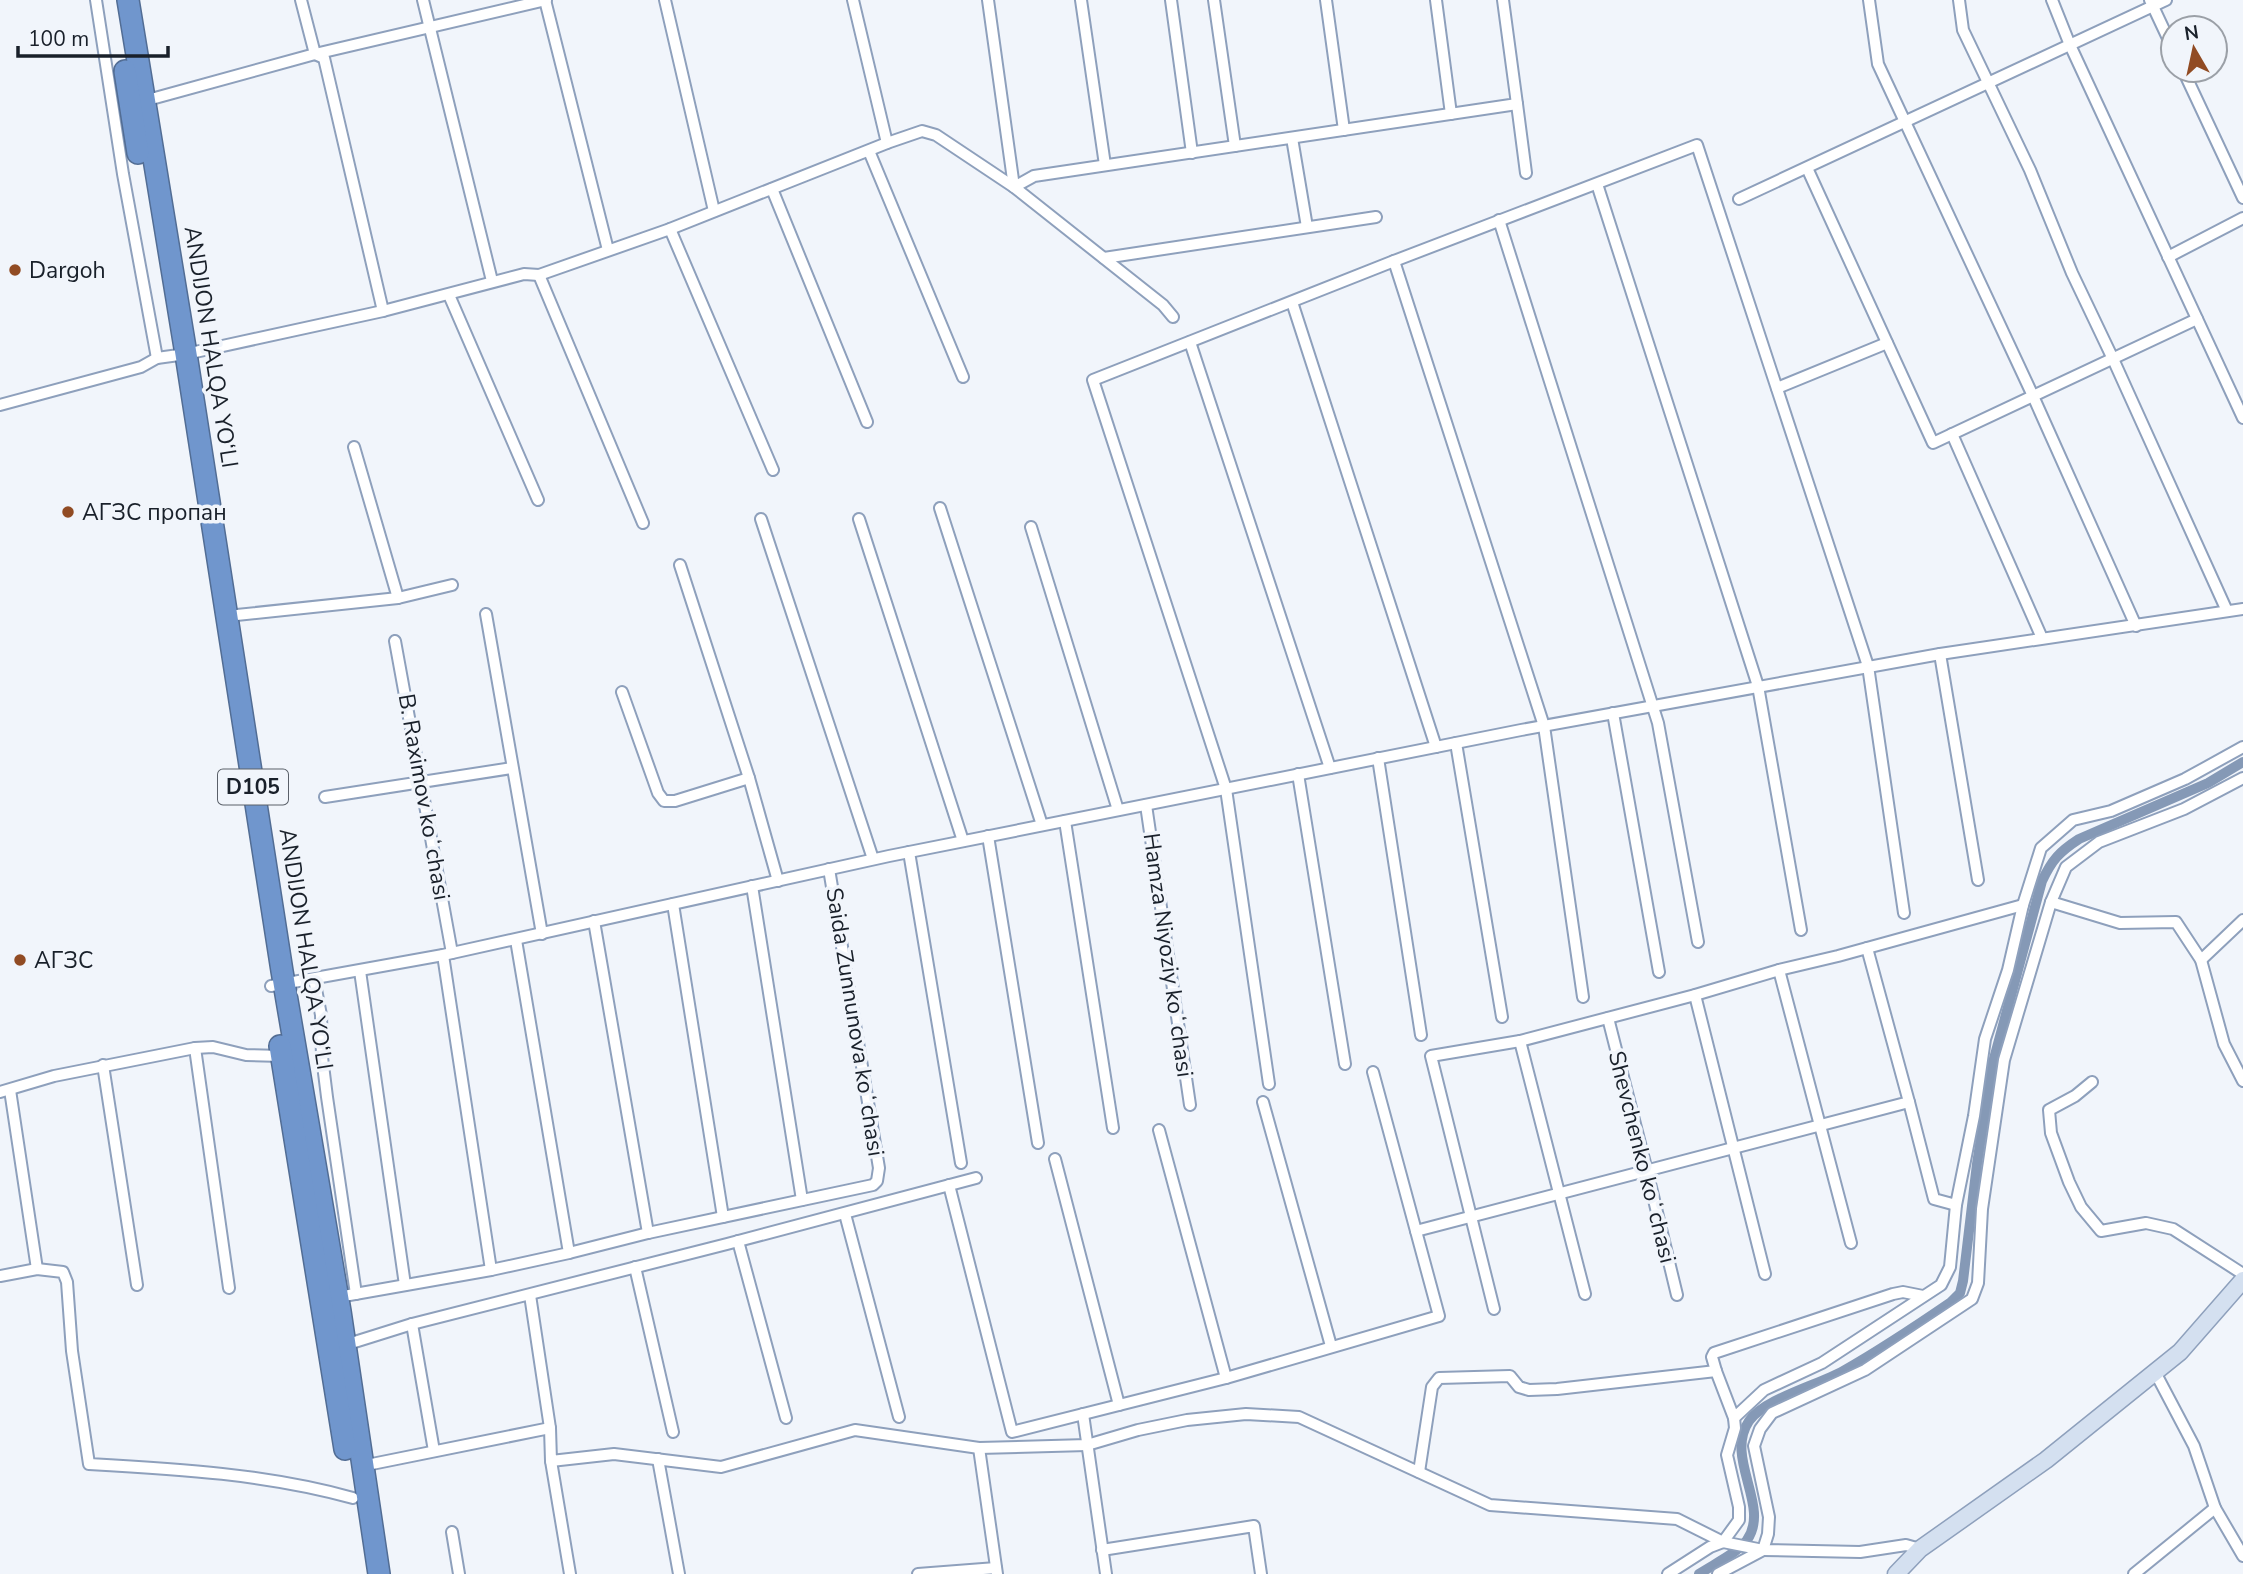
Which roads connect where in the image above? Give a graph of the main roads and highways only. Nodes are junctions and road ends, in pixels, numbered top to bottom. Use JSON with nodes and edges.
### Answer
{"nodes":[{"id":1,"x":114,"y":0,"type":"edge"},
{"id":2,"x":128,"y":0,"type":"edge"},
{"id":3,"x":172,"y":356,"type":"junction"},
{"id":4,"x":278,"y":985,"type":"junction"},
{"id":5,"x":365,"y":1574,"type":"edge"},
{"id":6,"x":379,"y":1574,"type":"edge"}],
"edges":[{"from":1,"to":3,"type":"highway","name":"ANDIJON HALQA YO‘LI","number":"D105"},
{"from":2,"to":3,"type":"highway","name":"ANDIJON HALQA YO‘LI","number":"D105"},
{"from":3,"to":4,"type":"highway","name":"ANDIJON HALQA YO‘LI","number":"D105"},
{"from":3,"to":4,"type":"highway","name":"ANDIJON HALQA YO‘LI","number":"D105"},
{"from":4,"to":5,"type":"highway","name":"ANDIJON HALQA YO‘LI","number":"D105"},
{"from":4,"to":6,"type":"highway","name":"ANDIJON HALQA YO‘LI","number":"D105"}]}
